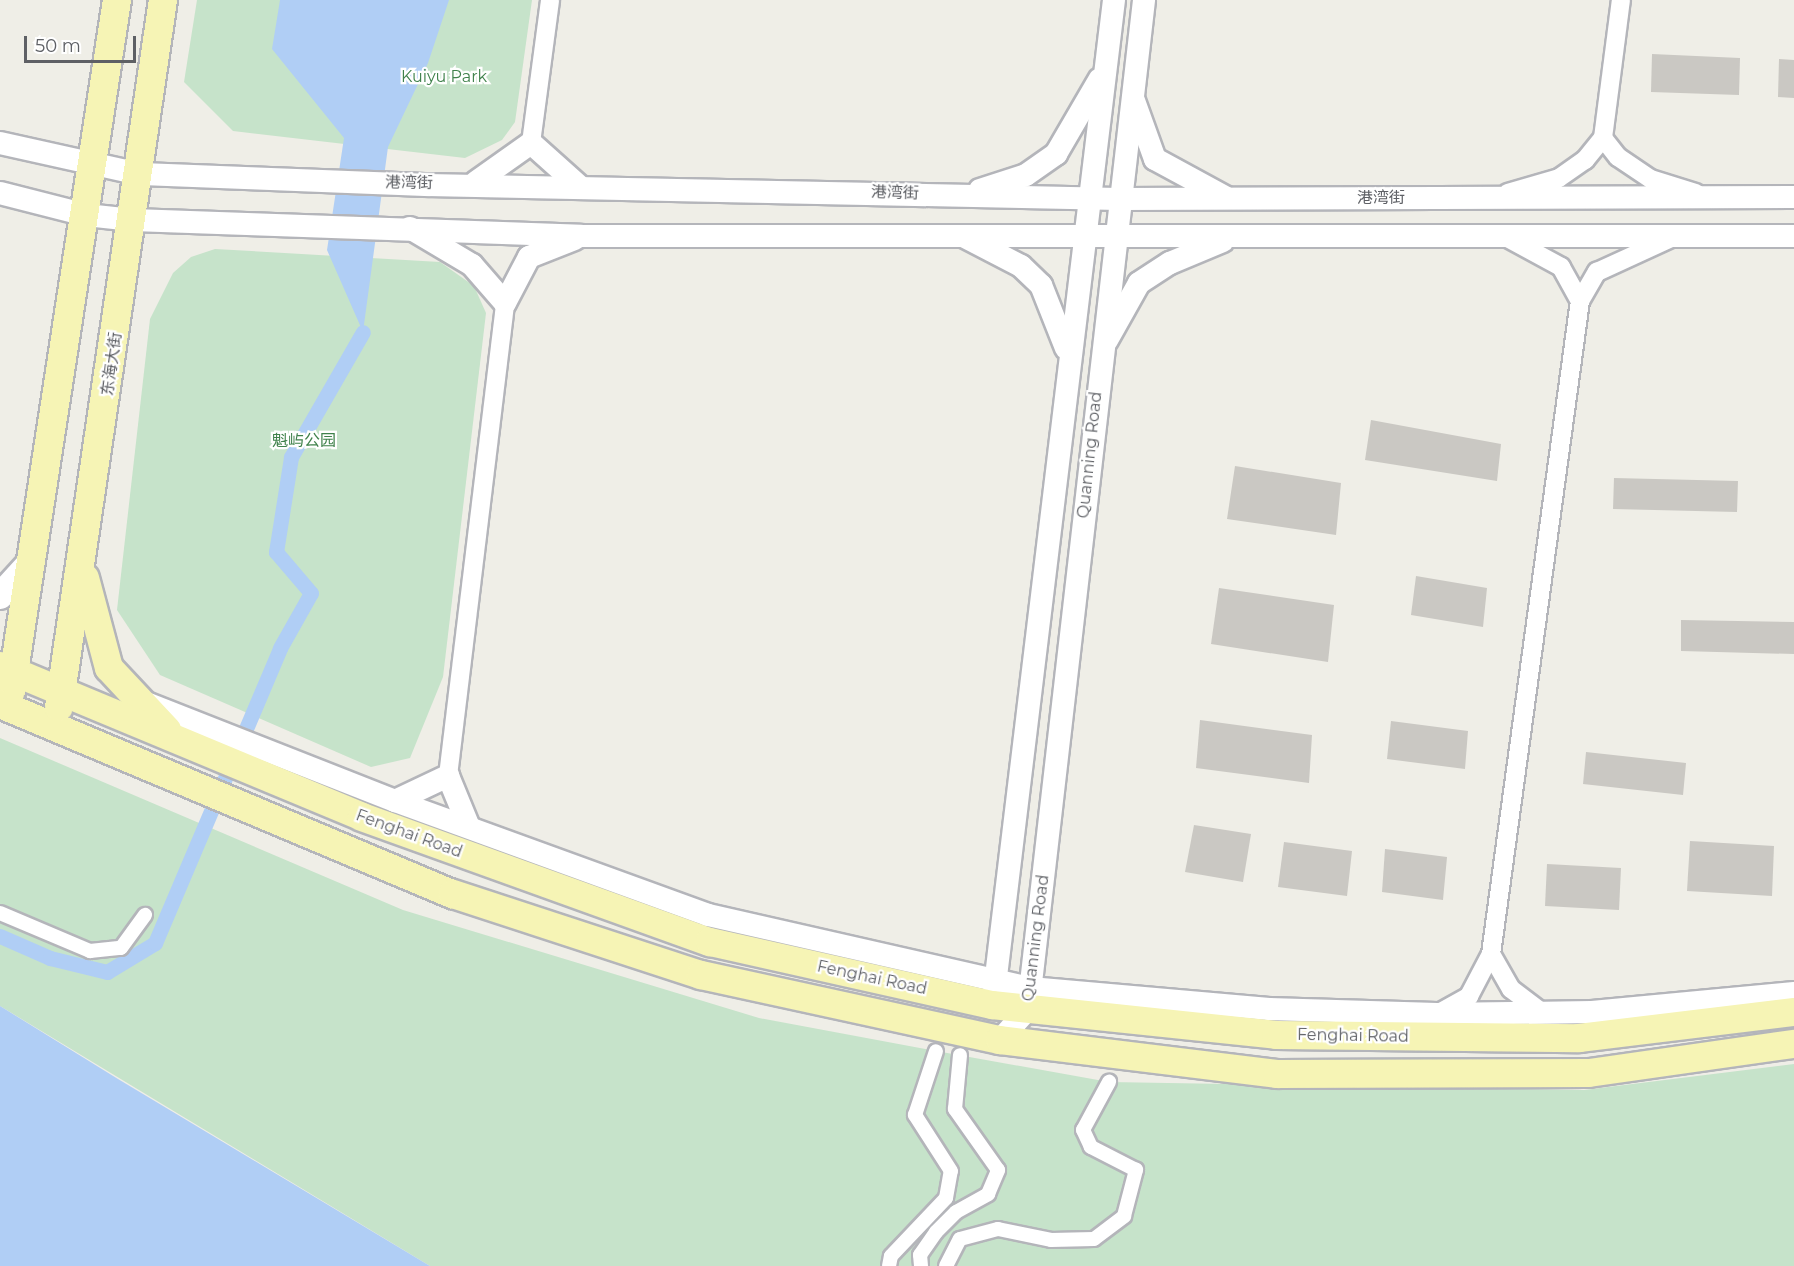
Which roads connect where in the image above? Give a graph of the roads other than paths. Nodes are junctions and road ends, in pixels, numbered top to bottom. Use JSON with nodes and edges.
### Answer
{"nodes":[{"id":1,"x":117,"y":0,"type":"edge"},
{"id":2,"x":163,"y":0,"type":"edge"},
{"id":3,"x":550,"y":0,"type":"edge"},
{"id":4,"x":1113,"y":0,"type":"edge"},
{"id":5,"x":1144,"y":0,"type":"edge"},
{"id":6,"x":1621,"y":0,"type":"edge"},
{"id":7,"x":1105,"y":71,"type":"junction"},
{"id":8,"x":1132,"y":94,"type":"junction"},
{"id":9,"x":1603,"y":138,"type":"junction"},
{"id":10,"x":0,"y":143,"type":"edge"},
{"id":11,"x":531,"y":143,"type":"junction"},
{"id":12,"x":94,"y":166,"type":"junction"},
{"id":13,"x":140,"y":174,"type":"junction"},
{"id":14,"x":476,"y":182,"type":"junction"},
{"id":15,"x":578,"y":185,"type":"junction"},
{"id":16,"x":0,"y":193,"type":"edge"},
{"id":17,"x":965,"y":195,"type":"junction"},
{"id":18,"x":1709,"y":197,"type":"junction"},
{"id":19,"x":1794,"y":197,"type":"edge"},
{"id":20,"x":1089,"y":198,"type":"junction"},
{"id":21,"x":1490,"y":198,"type":"junction"},
{"id":22,"x":1119,"y":199,"type":"junction"},
{"id":23,"x":1229,"y":199,"type":"junction"},
{"id":24,"x":86,"y":215,"type":"junction"},
{"id":25,"x":133,"y":220,"type":"junction"},
{"id":26,"x":402,"y":226,"type":"junction"},
{"id":27,"x":961,"y":235,"type":"junction"},
{"id":28,"x":1084,"y":235,"type":"junction"},
{"id":29,"x":581,"y":236,"type":"junction"},
{"id":30,"x":1504,"y":236,"type":"junction"},
{"id":31,"x":1676,"y":236,"type":"junction"},
{"id":32,"x":1794,"y":236,"type":"edge"},
{"id":33,"x":1114,"y":237,"type":"junction"},
{"id":34,"x":1232,"y":237,"type":"junction"},
{"id":35,"x":1580,"y":301,"type":"junction"},
{"id":36,"x":505,"y":303,"type":"junction"},
{"id":37,"x":1102,"y":349,"type":"junction"},
{"id":38,"x":1069,"y":362,"type":"junction"},
{"id":39,"x":31,"y":562,"type":"junction"},
{"id":40,"x":82,"y":567,"type":"junction"},
{"id":41,"x":0,"y":596,"type":"edge"},
{"id":42,"x":7,"y":669,"type":"edge"},
{"id":43,"x":62,"y":688,"type":"junction"},
{"id":44,"x":139,"y":700,"type":"junction"},
{"id":45,"x":4,"y":706,"type":"edge"},
{"id":46,"x":55,"y":726,"type":"junction"},
{"id":47,"x":177,"y":740,"type":"junction"},
{"id":48,"x":448,"y":776,"type":"junction"},
{"id":49,"x":395,"y":801,"type":"junction"},
{"id":50,"x":469,"y":827,"type":"junction"},
{"id":51,"x":0,"y":913,"type":"edge"},
{"id":52,"x":145,"y":915,"type":"dead end"},
{"id":53,"x":1491,"y":954,"type":"junction"},
{"id":54,"x":994,"y":992,"type":"junction"},
{"id":55,"x":1794,"y":993,"type":"edge"},
{"id":56,"x":1029,"y":998,"type":"junction"},
{"id":57,"x":1541,"y":1012,"type":"junction"},
{"id":58,"x":1794,"y":1012,"type":"edge"},
{"id":59,"x":1437,"y":1014,"type":"junction"},
{"id":60,"x":1000,"y":1040,"type":"junction"},
{"id":61,"x":1794,"y":1044,"type":"edge"},
{"id":62,"x":936,"y":1051,"type":"dead end"},
{"id":63,"x":960,"y":1055,"type":"dead end"},
{"id":64,"x":1109,"y":1082,"type":"dead end"},
{"id":65,"x":889,"y":1266,"type":"edge"},
{"id":66,"x":921,"y":1266,"type":"edge"},
{"id":67,"x":946,"y":1266,"type":"edge"}],
"edges":[{"from":1,"to":12,"type":"main road"},
{"from":2,"to":13,"type":"main road","name":"东海大街"},
{"from":3,"to":11,"type":"street"},
{"from":4,"to":7,"type":"street","name":"Quanning Road"},
{"from":5,"to":8,"type":"street","name":"Quanning Road"},
{"from":6,"to":9,"type":"street"},
{"from":7,"to":17,"type":"street"},
{"from":7,"to":20,"type":"street","name":"Quanning Road"},
{"from":8,"to":22,"type":"street","name":"Quanning Road"},
{"from":8,"to":23,"type":"street"},
{"from":9,"to":18,"type":"street"},
{"from":9,"to":21,"type":"street"},
{"from":10,"to":12,"type":"street","name":"港湾街"},
{"from":11,"to":14,"type":"street"},
{"from":11,"to":15,"type":"street"},
{"from":12,"to":13,"type":"street","name":"港湾街"},
{"from":12,"to":24,"type":"main road"},
{"from":13,"to":14,"type":"street","name":"港湾街"},
{"from":13,"to":25,"type":"main road","name":"东海大街"},
{"from":14,"to":15,"type":"street","name":"港湾街"},
{"from":15,"to":17,"type":"street","name":"港湾街"},
{"from":16,"to":24,"type":"street"},
{"from":17,"to":20,"type":"street","name":"港湾街"},
{"from":18,"to":19,"type":"street","name":"港湾街"},
{"from":18,"to":21,"type":"street","name":"港湾街"},
{"from":20,"to":22,"type":"street","name":"港湾街"},
{"from":20,"to":28,"type":"street","name":"Quanning Road"},
{"from":21,"to":23,"type":"street","name":"港湾街"},
{"from":22,"to":23,"type":"street","name":"港湾街"},
{"from":22,"to":33,"type":"street","name":"Quanning Road"},
{"from":24,"to":25,"type":"street"},
{"from":24,"to":39,"type":"main road"},
{"from":25,"to":26,"type":"street"},
{"from":25,"to":40,"type":"main road","name":"东海大街"},
{"from":26,"to":29,"type":"street"},
{"from":26,"to":36,"type":"street"},
{"from":27,"to":28,"type":"street"},
{"from":27,"to":29,"type":"street"},
{"from":27,"to":38,"type":"street"},
{"from":28,"to":33,"type":"street"},
{"from":28,"to":38,"type":"street","name":"Quanning Road"},
{"from":29,"to":36,"type":"street"},
{"from":30,"to":31,"type":"street"},
{"from":30,"to":34,"type":"street"},
{"from":30,"to":35,"type":"street"},
{"from":31,"to":32,"type":"street"},
{"from":31,"to":35,"type":"street"},
{"from":33,"to":34,"type":"street"},
{"from":33,"to":37,"type":"street","name":"Quanning Road"},
{"from":34,"to":37,"type":"street"},
{"from":35,"to":53,"type":"street"},
{"from":36,"to":48,"type":"street"},
{"from":37,"to":56,"type":"street","name":"Quanning Road"},
{"from":38,"to":54,"type":"street","name":"Quanning Road"},
{"from":39,"to":41,"type":"main road"},
{"from":39,"to":42,"type":"main road"},
{"from":40,"to":43,"type":"main road","name":"东海大街"},
{"from":40,"to":44,"type":"main road"},
{"from":42,"to":43,"type":"main road","name":"Fenghai Road"},
{"from":42,"to":45,"type":"main road"},
{"from":43,"to":46,"type":"main road","name":"东海大街"},
{"from":43,"to":47,"type":"main road","name":"Fenghai Road"},
{"from":44,"to":47,"type":"main road"},
{"from":44,"to":49,"type":"street"},
{"from":45,"to":46,"type":"main road","name":"Fenghai Road"},
{"from":46,"to":60,"type":"main road","name":"Fenghai Road"},
{"from":47,"to":54,"type":"main road","name":"Fenghai Road"},
{"from":48,"to":49,"type":"street"},
{"from":48,"to":50,"type":"street"},
{"from":49,"to":50,"type":"street"},
{"from":50,"to":54,"type":"street"},
{"from":51,"to":52,"type":"street"},
{"from":53,"to":57,"type":"street"},
{"from":53,"to":59,"type":"street"},
{"from":54,"to":56,"type":"main road","name":"Fenghai Road"},
{"from":54,"to":60,"type":"street","name":"Quanning Road"},
{"from":55,"to":57,"type":"street"},
{"from":56,"to":58,"type":"main road","name":"Fenghai Road"},
{"from":56,"to":59,"type":"street"},
{"from":56,"to":60,"type":"street","name":"Quanning Road"},
{"from":57,"to":59,"type":"street"},
{"from":60,"to":61,"type":"main road","name":"Fenghai Road"},
{"from":62,"to":65,"type":"street"},
{"from":63,"to":66,"type":"street"},
{"from":64,"to":67,"type":"street"}]}
